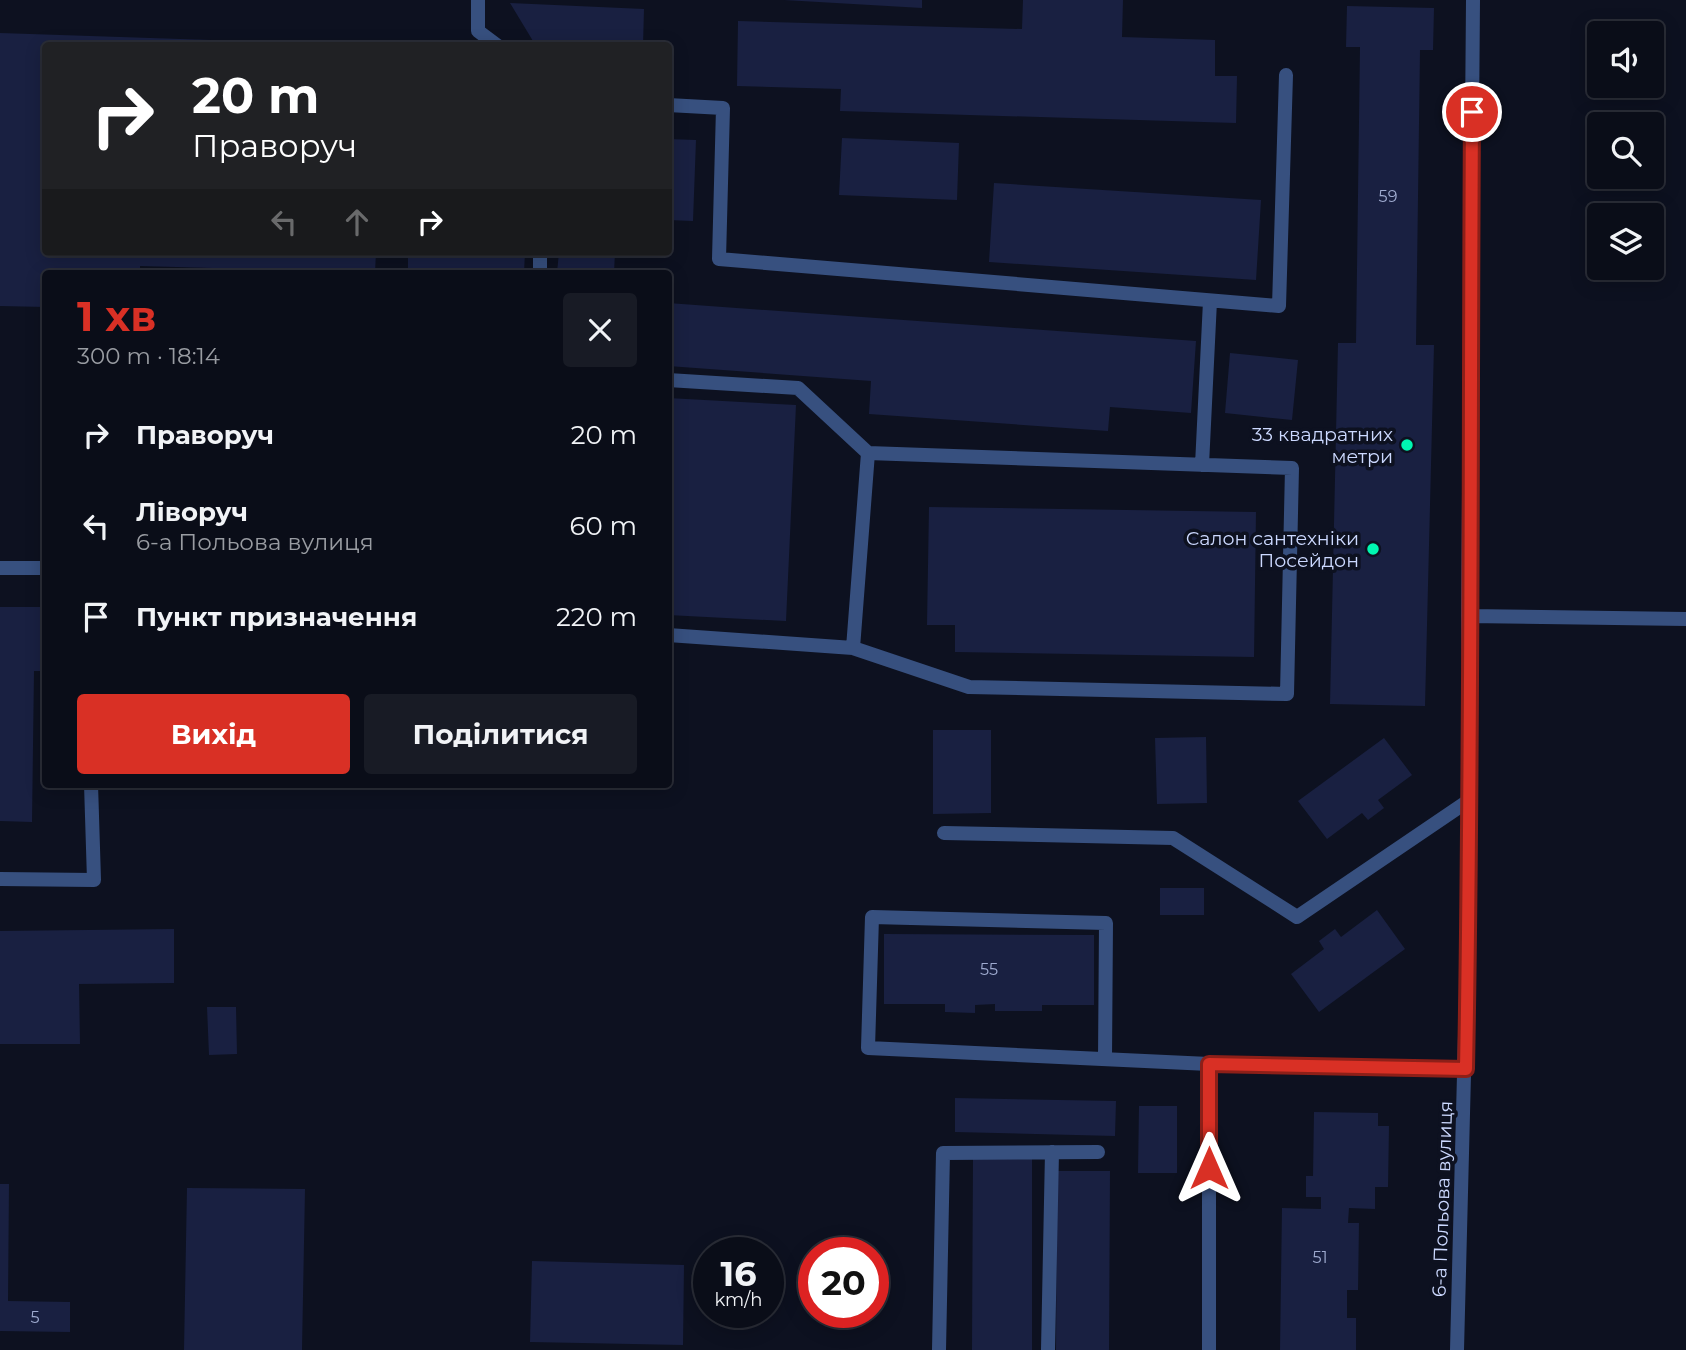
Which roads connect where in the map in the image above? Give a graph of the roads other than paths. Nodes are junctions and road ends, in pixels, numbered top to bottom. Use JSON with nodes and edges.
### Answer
{"nodes":[{"id":1,"x":478,"y":0,"type":"edge"},
{"id":2,"x":1473,"y":0,"type":"edge"},
{"id":3,"x":493,"y":42,"type":"edge"},
{"id":4,"x":1286,"y":75,"type":"dead end"},
{"id":5,"x":672,"y":106,"type":"edge"},
{"id":6,"x":1210,"y":302,"type":"junction"},
{"id":7,"x":672,"y":380,"type":"edge"},
{"id":8,"x":868,"y":453,"type":"junction"},
{"id":9,"x":1202,"y":465,"type":"junction"},
{"id":10,"x":0,"y":568,"type":"edge"},
{"id":11,"x":42,"y":568,"type":"edge"},
{"id":12,"x":1468,"y":616,"type":"junction"},
{"id":13,"x":1686,"y":619,"type":"edge"},
{"id":14,"x":672,"y":635,"type":"edge"},
{"id":15,"x":853,"y":648,"type":"junction"},
{"id":16,"x":91,"y":788,"type":"edge"},
{"id":17,"x":1471,"y":799,"type":"junction"},
{"id":18,"x":944,"y":833,"type":"dead end"},
{"id":19,"x":0,"y":879,"type":"edge"},
{"id":20,"x":1105,"y":1059,"type":"junction"},
{"id":21,"x":1209,"y":1064,"type":"junction"},
{"id":22,"x":1466,"y":1069,"type":"junction"},
{"id":23,"x":1052,"y":1152,"type":"junction"},
{"id":24,"x":1098,"y":1152,"type":"dead end"},
{"id":25,"x":939,"y":1350,"type":"edge"},
{"id":26,"x":1048,"y":1350,"type":"edge"},
{"id":27,"x":1209,"y":1350,"type":"edge"},
{"id":28,"x":1457,"y":1350,"type":"edge"}],
"edges":[{"from":1,"to":3,"type":"street"},
{"from":2,"to":12,"type":"street","name":"6-а Польова вулиця"},
{"from":4,"to":6,"type":"street"},
{"from":5,"to":6,"type":"street"},
{"from":6,"to":9,"type":"street"},
{"from":7,"to":8,"type":"street"},
{"from":8,"to":9,"type":"street"},
{"from":8,"to":15,"type":"street"},
{"from":9,"to":15,"type":"street"},
{"from":10,"to":11,"type":"street"},
{"from":12,"to":13,"type":"street"},
{"from":12,"to":17,"type":"street","name":"6-а Польова вулиця"},
{"from":14,"to":15,"type":"street"},
{"from":16,"to":19,"type":"street"},
{"from":17,"to":18,"type":"street"},
{"from":17,"to":22,"type":"street","name":"6-а Польова вулиця"},
{"from":20,"to":20,"type":"street"},
{"from":20,"to":21,"type":"street"},
{"from":21,"to":22,"type":"street"},
{"from":21,"to":27,"type":"street"},
{"from":22,"to":28,"type":"street","name":"6-а Польова вулиця"},
{"from":23,"to":24,"type":"street"},
{"from":23,"to":25,"type":"street"},
{"from":23,"to":26,"type":"street"}]}
